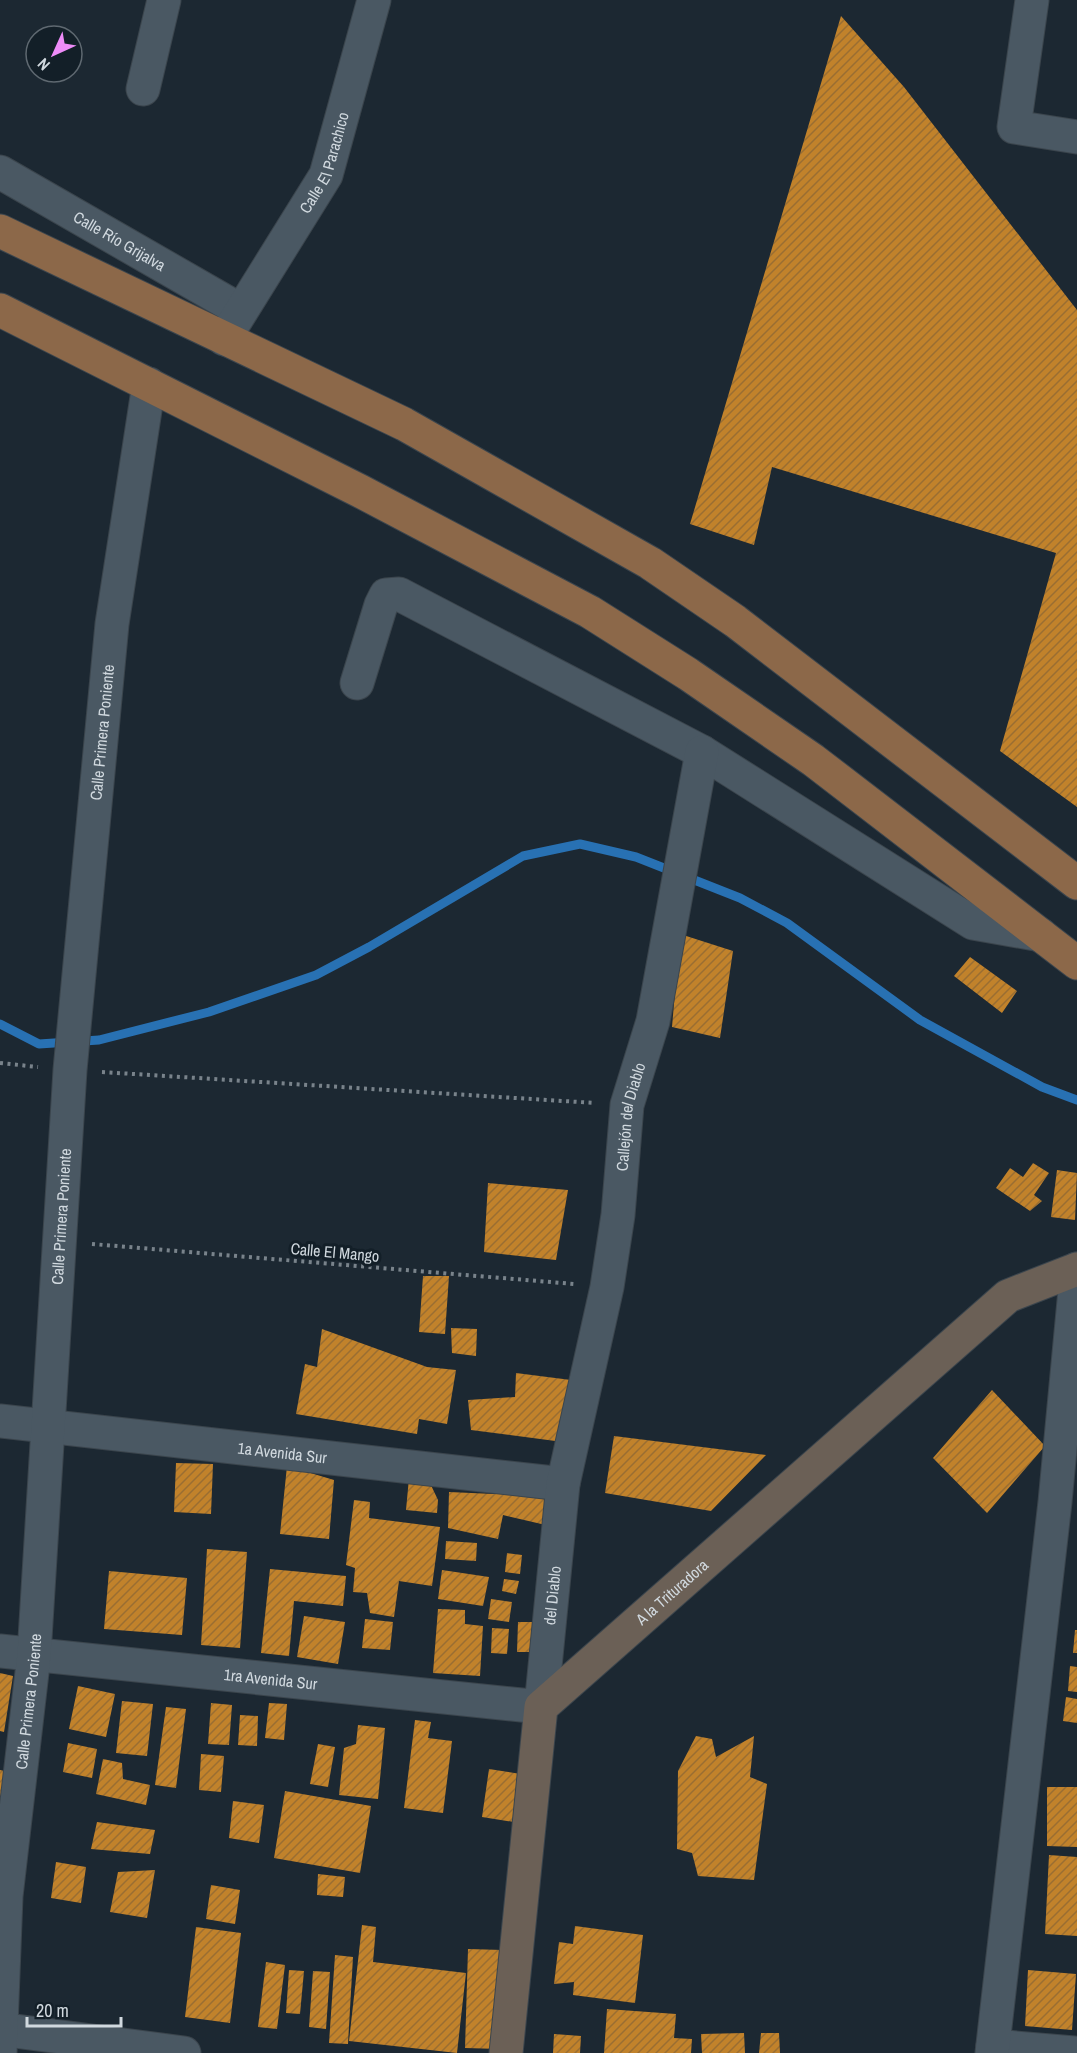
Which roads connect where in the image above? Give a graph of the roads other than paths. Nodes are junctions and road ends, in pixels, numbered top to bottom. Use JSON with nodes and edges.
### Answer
{"nodes":[{"id":1,"x":164,"y":0,"type":"edge"},
{"id":2,"x":374,"y":0,"type":"edge"},
{"id":3,"x":1032,"y":0,"type":"edge"},
{"id":4,"x":143,"y":89,"type":"dead end"},
{"id":5,"x":1077,"y":137,"type":"edge"},
{"id":6,"x":0,"y":172,"type":"edge"},
{"id":7,"x":0,"y":231,"type":"edge"},
{"id":8,"x":0,"y":310,"type":"edge"},
{"id":9,"x":240,"y":310,"type":"junction"},
{"id":10,"x":224,"y":339,"type":"junction"},
{"id":11,"x":149,"y":384,"type":"junction"},
{"id":12,"x":357,"y":683,"type":"dead end"},
{"id":13,"x":702,"y":752,"type":"junction"},
{"id":14,"x":1077,"y":883,"type":"edge"},
{"id":15,"x":1041,"y":935,"type":"junction"},
{"id":16,"x":1077,"y":963,"type":"edge"},
{"id":17,"x":1077,"y":1269,"type":"edge"},
{"id":18,"x":0,"y":1421,"type":"edge"},
{"id":19,"x":49,"y":1426,"type":"junction"},
{"id":20,"x":563,"y":1485,"type":"junction"},
{"id":21,"x":1066,"y":1504,"type":"edge"},
{"id":22,"x":0,"y":1651,"type":"edge"},
{"id":23,"x":34,"y":1654,"type":"junction"},
{"id":24,"x":541,"y":1707,"type":"junction"},
{"id":25,"x":0,"y":2037,"type":"edge"},
{"id":26,"x":993,"y":2049,"type":"edge"},
{"id":27,"x":184,"y":2053,"type":"edge"},
{"id":28,"x":506,"y":2053,"type":"edge"},
{"id":29,"x":1074,"y":2053,"type":"edge"}],
"edges":[{"from":1,"to":4,"type":"street"},
{"from":2,"to":9,"type":"street","name":"Calle El Parachico"},
{"from":3,"to":5,"type":"street"},
{"from":6,"to":9,"type":"street","name":"Calle Río Grijalva"},
{"from":7,"to":10,"type":"main road"},
{"from":8,"to":11,"type":"main road"},
{"from":9,"to":10,"type":"street","name":"Calle El Parachico"},
{"from":10,"to":14,"type":"main road"},
{"from":11,"to":15,"type":"main road"},
{"from":11,"to":19,"type":"street","name":"Calle Primera Poniente"},
{"from":12,"to":13,"type":"street"},
{"from":13,"to":15,"type":"street"},
{"from":13,"to":20,"type":"street","name":"Callejón del Diablo"},
{"from":15,"to":16,"type":"main road"},
{"from":17,"to":21,"type":"street"},
{"from":17,"to":24,"type":"street","name":"A la Trituradora"},
{"from":18,"to":19,"type":"street","name":"1a Avenida Sur"},
{"from":19,"to":20,"type":"street","name":"1a Avenida Sur"},
{"from":19,"to":23,"type":"street","name":"Calle Primera Poniente"},
{"from":20,"to":24,"type":"street","name":"del Diablo"},
{"from":21,"to":26,"type":"street"},
{"from":22,"to":23,"type":"street","name":"1ra Avenida Sur"},
{"from":23,"to":24,"type":"street","name":"1ra Avenida Sur"},
{"from":23,"to":25,"type":"street","name":"Calle Primera Poniente"},
{"from":24,"to":28,"type":"street"},
{"from":25,"to":27,"type":"street"},
{"from":26,"to":29,"type":"street"}]}
